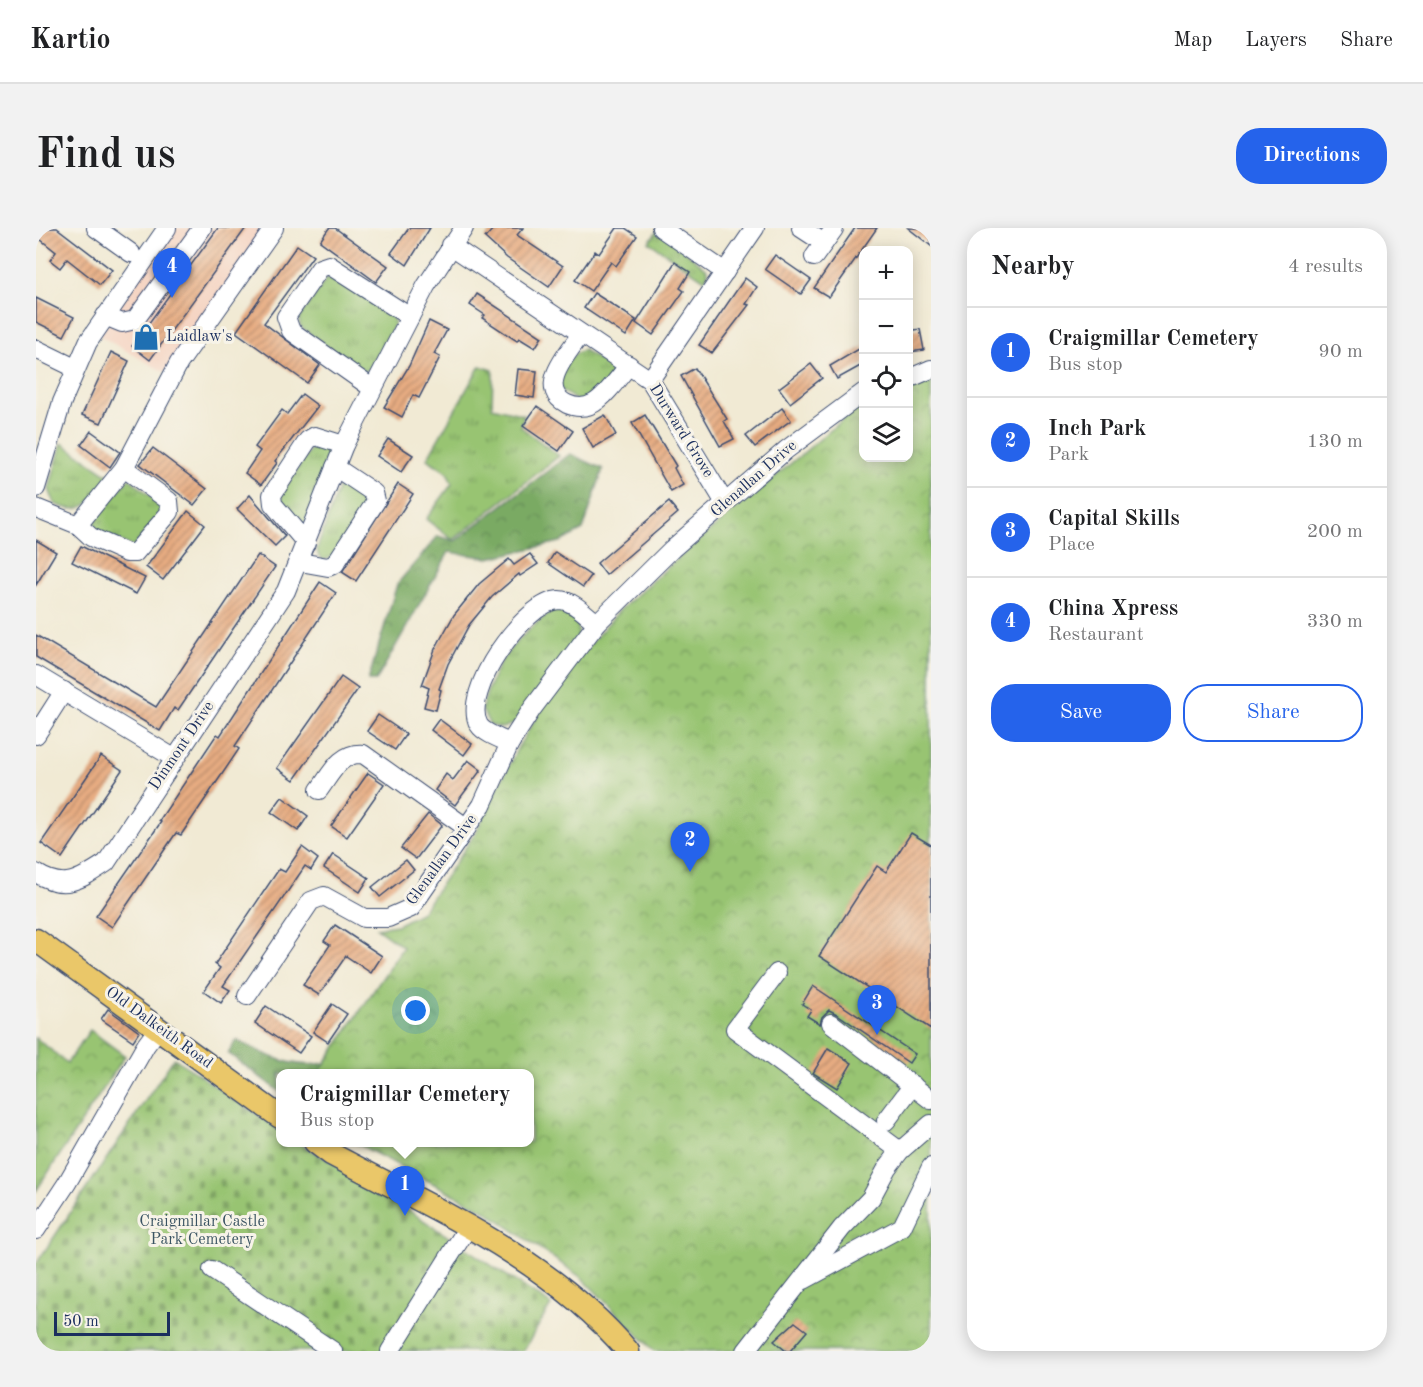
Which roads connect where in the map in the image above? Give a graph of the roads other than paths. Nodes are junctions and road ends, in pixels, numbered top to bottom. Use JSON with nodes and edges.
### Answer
{"nodes":[{"id":1,"x":96,"y":228,"type":"edge"},
{"id":2,"x":166,"y":228,"type":"edge"},
{"id":3,"x":202,"y":228,"type":"edge"},
{"id":4,"x":274,"y":228,"type":"edge"},
{"id":5,"x":464,"y":228,"type":"edge"},
{"id":6,"x":661,"y":228,"type":"edge"},
{"id":7,"x":755,"y":228,"type":"edge"},
{"id":8,"x":801,"y":228,"type":"edge"},
{"id":9,"x":824,"y":243,"type":"dead end"},
{"id":10,"x":450,"y":245,"type":"junction"},
{"id":11,"x":131,"y":253,"type":"dead end"},
{"id":12,"x":725,"y":272,"type":"junction"},
{"id":13,"x":105,"y":316,"type":"junction"},
{"id":14,"x":410,"y":317,"type":"junction"},
{"id":15,"x":581,"y":334,"type":"junction"},
{"id":16,"x":36,"y":349,"type":"edge"},
{"id":17,"x":629,"y":365,"type":"junction"},
{"id":18,"x":75,"y":368,"type":"junction"},
{"id":19,"x":931,"y":369,"type":"edge"},
{"id":20,"x":913,"y":378,"type":"edge"},
{"id":21,"x":650,"y":380,"type":"junction"},
{"id":22,"x":372,"y":388,"type":"junction"},
{"id":23,"x":859,"y":396,"type":"edge"},
{"id":24,"x":344,"y":445,"type":"junction"},
{"id":25,"x":335,"y":467,"type":"junction"},
{"id":26,"x":124,"y":468,"type":"junction"},
{"id":27,"x":36,"y":489,"type":"edge"},
{"id":28,"x":725,"y":503,"type":"junction"},
{"id":29,"x":36,"y":508,"type":"edge"},
{"id":30,"x":78,"y":525,"type":"junction"},
{"id":31,"x":306,"y":543,"type":"junction"},
{"id":32,"x":300,"y":562,"type":"junction"},
{"id":33,"x":597,"y":623,"type":"junction"},
{"id":34,"x":36,"y":675,"type":"edge"},
{"id":35,"x":64,"y":691,"type":"junction"},
{"id":36,"x":36,"y":735,"type":"edge"},
{"id":37,"x":510,"y":743,"type":"junction"},
{"id":38,"x":174,"y":758,"type":"junction"},
{"id":39,"x":320,"y":790,"type":"dead end"},
{"id":40,"x":467,"y":828,"type":"junction"},
{"id":41,"x":36,"y":873,"type":"edge"},
{"id":42,"x":36,"y":940,"type":"edge"},
{"id":43,"x":777,"y":973,"type":"dead end"},
{"id":44,"x":247,"y":996,"type":"dead end"},
{"id":45,"x":831,"y":1023,"type":"dead end"},
{"id":46,"x":158,"y":1029,"type":"junction"},
{"id":47,"x":913,"y":1085,"type":"junction"},
{"id":48,"x":931,"y":1100,"type":"edge"},
{"id":49,"x":276,"y":1114,"type":"edge"},
{"id":50,"x":886,"y":1121,"type":"dead end"},
{"id":51,"x":931,"y":1124,"type":"edge"},
{"id":52,"x":321,"y":1147,"type":"edge"},
{"id":53,"x":900,"y":1151,"type":"junction"},
{"id":54,"x":931,"y":1167,"type":"edge"},
{"id":55,"x":468,"y":1227,"type":"junction"},
{"id":56,"x":36,"y":1230,"type":"edge"},
{"id":57,"x":212,"y":1270,"type":"dead end"},
{"id":58,"x":797,"y":1284,"type":"junction"},
{"id":59,"x":340,"y":1348,"type":"edge"},
{"id":60,"x":390,"y":1351,"type":"edge"},
{"id":61,"x":627,"y":1351,"type":"edge"},
{"id":62,"x":746,"y":1351,"type":"edge"}],
"edges":[{"from":1,"to":11,"type":"street"},
{"from":2,"to":13,"type":"street"},
{"from":3,"to":13,"type":"street"},
{"from":4,"to":26,"type":"street"},
{"from":5,"to":10,"type":"street","name":"Dinmont Drive"},
{"from":6,"to":12,"type":"street"},
{"from":7,"to":12,"type":"street"},
{"from":8,"to":9,"type":"street"},
{"from":10,"to":14,"type":"street","name":"Dinmont Drive"},
{"from":10,"to":15,"type":"street","name":"Durward Grove"},
{"from":12,"to":21,"type":"street"},
{"from":13,"to":18,"type":"street"},
{"from":14,"to":22,"type":"street","name":"Dinmont Drive"},
{"from":14,"to":22,"type":"street"},
{"from":15,"to":17,"type":"street","name":"Durward Grove"},
{"from":15,"to":17,"type":"street"},
{"from":16,"to":18,"type":"street"},
{"from":17,"to":21,"type":"street","name":"Durward Grove"},
{"from":18,"to":27,"type":"street"},
{"from":19,"to":20,"type":"street"},
{"from":21,"to":28,"type":"street","name":"Durward Grove"},
{"from":22,"to":24,"type":"street","name":"Dinmont Drive"},
{"from":23,"to":28,"type":"street","name":"Glenallan Drive"},
{"from":24,"to":25,"type":"street","name":"Dinmont Drive"},
{"from":24,"to":31,"type":"street"},
{"from":25,"to":31,"type":"street","name":"Dinmont Drive"},
{"from":25,"to":32,"type":"street"},
{"from":26,"to":30,"type":"street"},
{"from":26,"to":30,"type":"street"},
{"from":28,"to":33,"type":"street","name":"Glenallan Drive"},
{"from":29,"to":30,"type":"street"},
{"from":31,"to":32,"type":"street","name":"Dinmont Drive"},
{"from":32,"to":38,"type":"street","name":"Dinmont Drive"},
{"from":33,"to":37,"type":"street","name":"Glenallan Drive"},
{"from":33,"to":37,"type":"street"},
{"from":34,"to":35,"type":"street"},
{"from":35,"to":36,"type":"street"},
{"from":35,"to":38,"type":"street"},
{"from":37,"to":40,"type":"street","name":"Glenallan Drive"},
{"from":38,"to":41,"type":"street","name":"Dinmont Drive"},
{"from":39,"to":40,"type":"street"},
{"from":40,"to":44,"type":"street","name":"Glenallan Drive"},
{"from":42,"to":46,"type":"main road","name":"Old Dalkeith Road"},
{"from":43,"to":53,"type":"street"},
{"from":45,"to":47,"type":"street"},
{"from":46,"to":49,"type":"main road","name":"Old Dalkeith Road"},
{"from":46,"to":56,"type":"street"},
{"from":47,"to":48,"type":"street"},
{"from":47,"to":50,"type":"street"},
{"from":51,"to":53,"type":"street"},
{"from":52,"to":55,"type":"main road"},
{"from":53,"to":58,"type":"street"},
{"from":54,"to":58,"type":"street"},
{"from":55,"to":60,"type":"street"},
{"from":55,"to":61,"type":"main road"},
{"from":57,"to":59,"type":"street"},
{"from":58,"to":62,"type":"street"}]}
